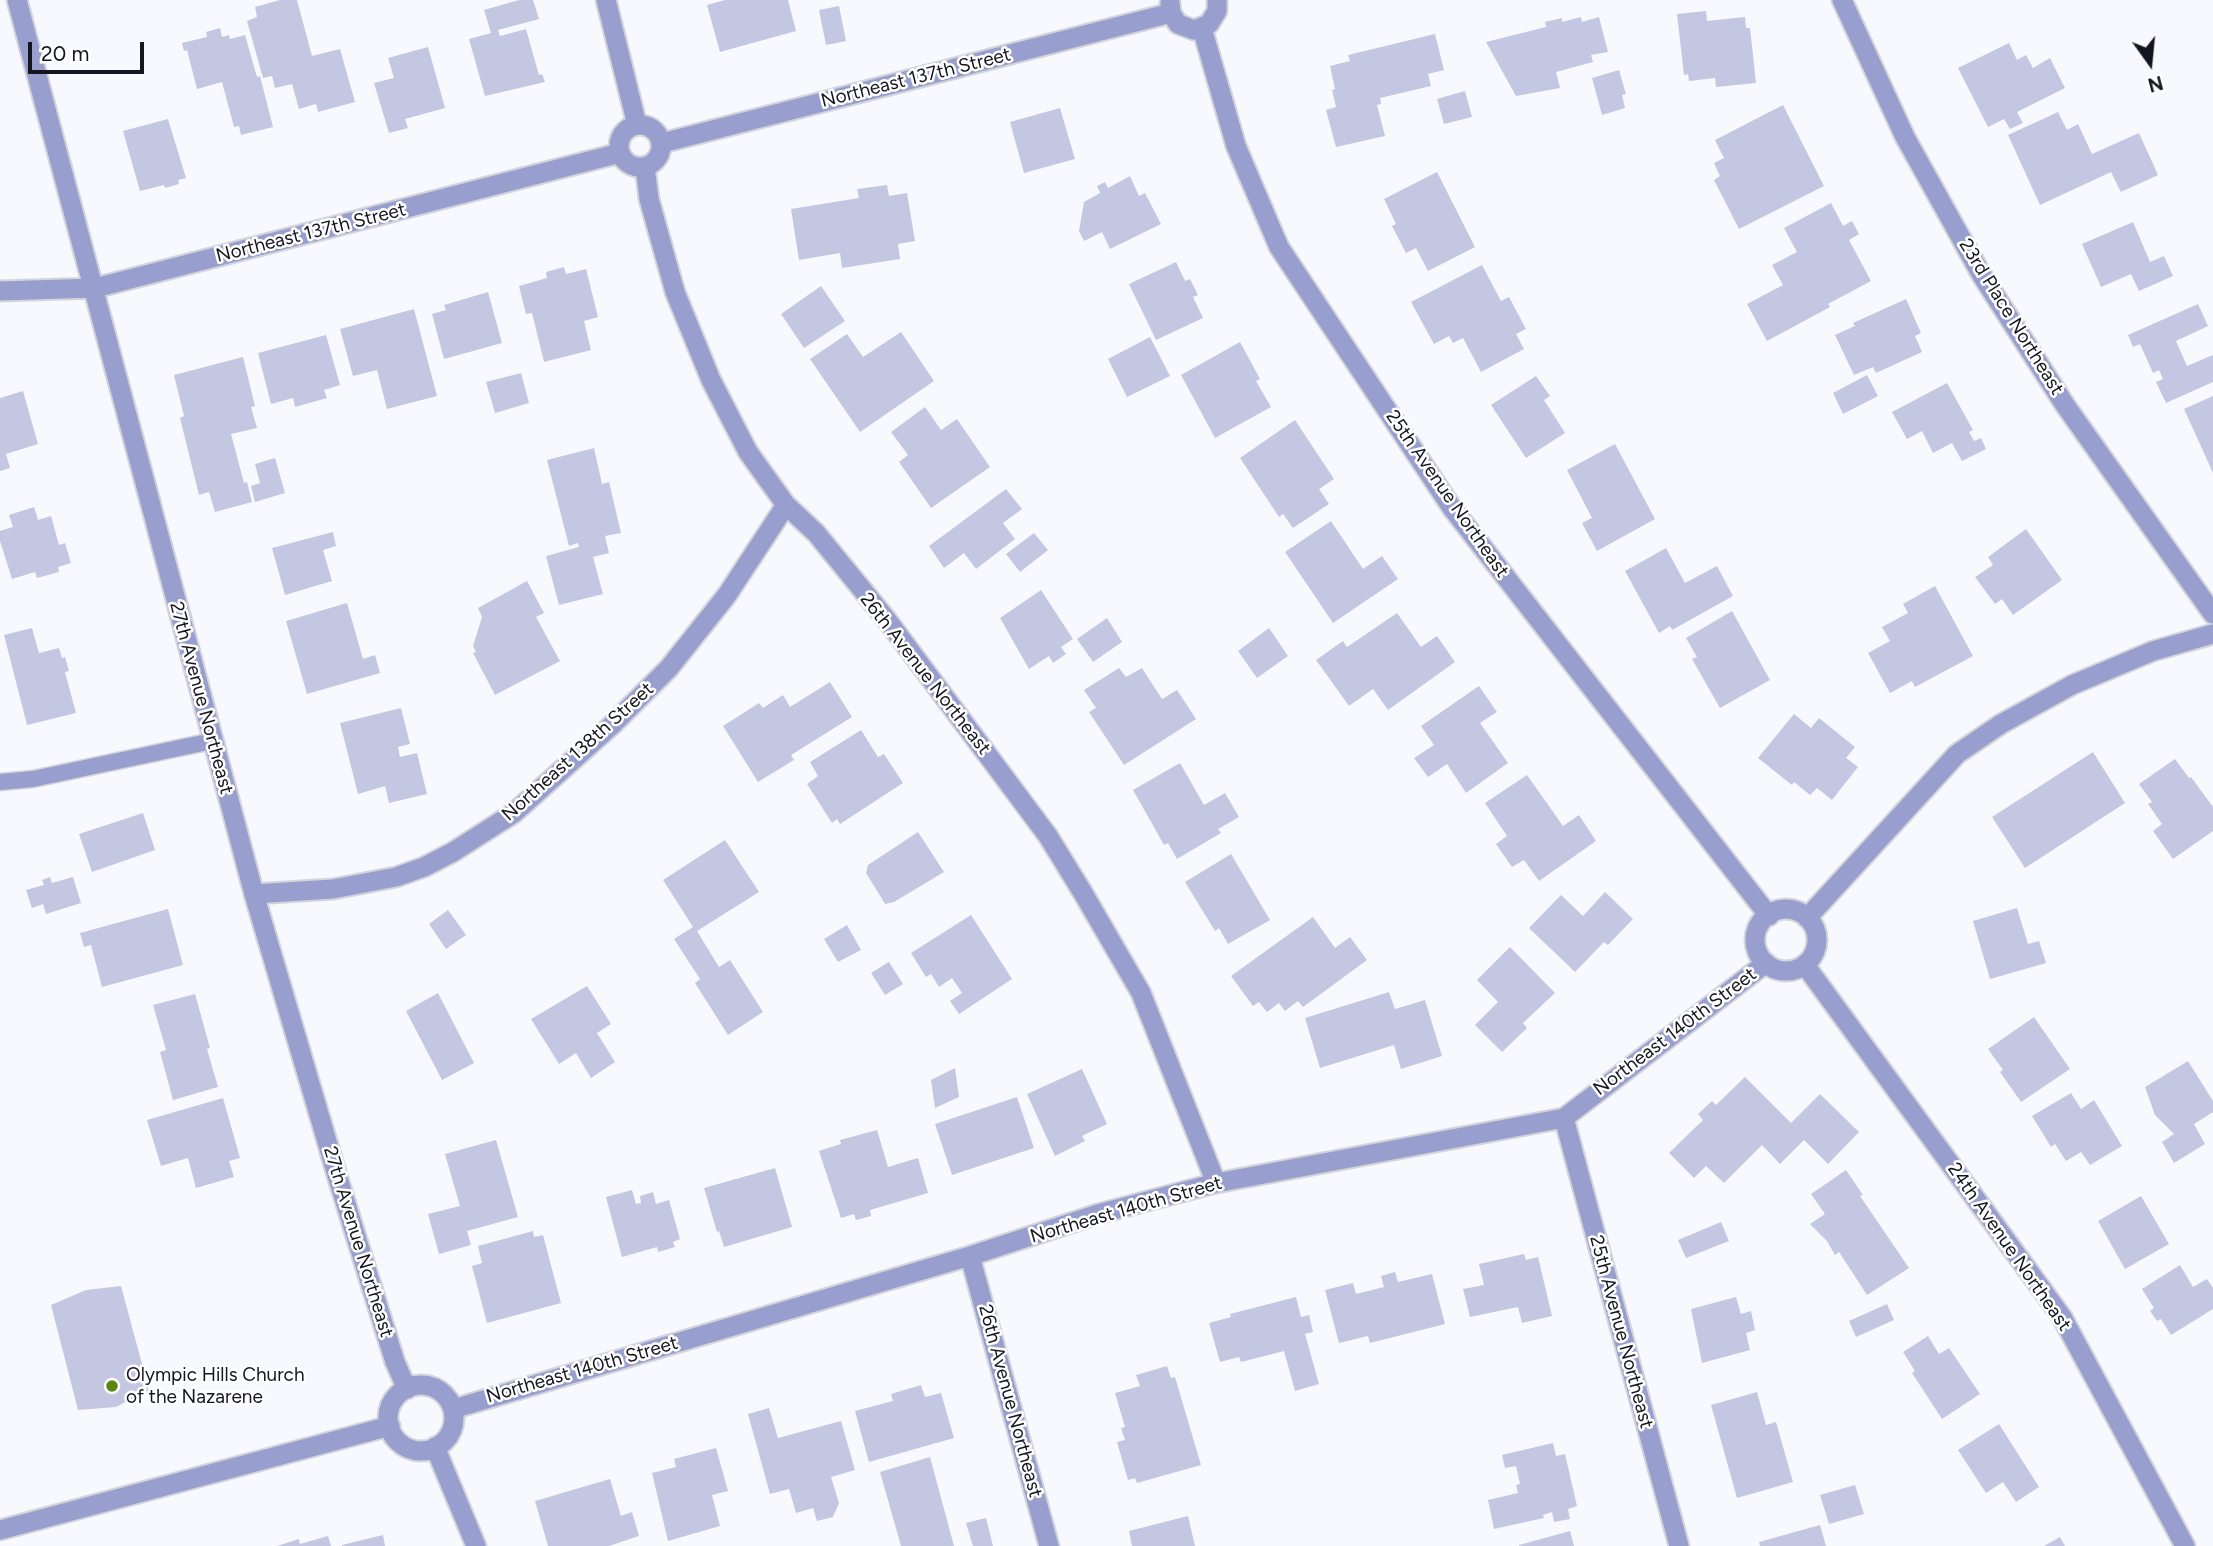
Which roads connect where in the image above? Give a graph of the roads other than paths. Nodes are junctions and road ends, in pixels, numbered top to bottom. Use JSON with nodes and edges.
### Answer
{"nodes":[{"id":1,"x":17,"y":0,"type":"edge"},
{"id":2,"x":606,"y":0,"type":"edge"},
{"id":3,"x":1218,"y":0,"type":"edge"},
{"id":4,"x":1842,"y":0,"type":"edge"},
{"id":5,"x":1170,"y":7,"type":"edge"},
{"id":6,"x":1202,"y":28,"type":"junction"},
{"id":7,"x":636,"y":125,"type":"junction"},
{"id":8,"x":662,"y":143,"type":"junction"},
{"id":9,"x":620,"y":153,"type":"junction"},
{"id":10,"x":645,"y":167,"type":"junction"},
{"id":11,"x":95,"y":288,"type":"junction"},
{"id":12,"x":0,"y":291,"type":"edge"},
{"id":13,"x":786,"y":505,"type":"junction"},
{"id":14,"x":2213,"y":614,"type":"edge"},
{"id":15,"x":2213,"y":634,"type":"edge"},
{"id":16,"x":212,"y":741,"type":"junction"},
{"id":17,"x":0,"y":782,"type":"edge"},
{"id":18,"x":254,"y":894,"type":"junction"},
{"id":19,"x":1769,"y":916,"type":"junction"},
{"id":20,"x":1807,"y":918,"type":"junction"},
{"id":21,"x":1766,"y":963,"type":"junction"},
{"id":22,"x":1805,"y":965,"type":"junction"},
{"id":23,"x":1564,"y":1118,"type":"junction"},
{"id":24,"x":1216,"y":1183,"type":"junction"},
{"id":25,"x":970,"y":1256,"type":"junction"},
{"id":26,"x":407,"y":1389,"type":"junction"},
{"id":27,"x":453,"y":1409,"type":"junction"},
{"id":28,"x":390,"y":1426,"type":"junction"},
{"id":29,"x":435,"y":1447,"type":"junction"},
{"id":30,"x":0,"y":1530,"type":"edge"},
{"id":31,"x":476,"y":1546,"type":"edge"},
{"id":32,"x":1049,"y":1546,"type":"edge"},
{"id":33,"x":1679,"y":1546,"type":"edge"},
{"id":34,"x":2185,"y":1546,"type":"edge"}],
"edges":[{"from":1,"to":11,"type":"street","name":"27th Avenue Northeast"},
{"from":2,"to":7,"type":"street"},
{"from":3,"to":6,"type":"street"},
{"from":4,"to":14,"type":"street","name":"23rd Place Northeast"},
{"from":5,"to":6,"type":"street"},
{"from":5,"to":8,"type":"street","name":"Northeast 137th Street"},
{"from":6,"to":19,"type":"street","name":"25th Avenue Northeast"},
{"from":7,"to":8,"type":"street"},
{"from":7,"to":9,"type":"street"},
{"from":8,"to":10,"type":"street"},
{"from":9,"to":10,"type":"street"},
{"from":9,"to":11,"type":"street","name":"Northeast 137th Street"},
{"from":10,"to":13,"type":"street","name":"26th Avenue Northeast"},
{"from":11,"to":12,"type":"street","name":"Northeast 137th Street"},
{"from":11,"to":16,"type":"street","name":"27th Avenue Northeast"},
{"from":13,"to":18,"type":"street","name":"Northeast 138th Street"},
{"from":13,"to":24,"type":"street","name":"26th Avenue Northeast"},
{"from":15,"to":20,"type":"street"},
{"from":16,"to":17,"type":"lane"},
{"from":16,"to":18,"type":"street","name":"27th Avenue Northeast"},
{"from":18,"to":26,"type":"street","name":"27th Avenue Northeast"},
{"from":19,"to":20,"type":"street"},
{"from":19,"to":21,"type":"street"},
{"from":20,"to":22,"type":"street"},
{"from":21,"to":22,"type":"street"},
{"from":21,"to":23,"type":"street","name":"Northeast 140th Street"},
{"from":22,"to":34,"type":"street","name":"24th Avenue Northeast"},
{"from":23,"to":24,"type":"street","name":"Northeast 140th Street"},
{"from":23,"to":33,"type":"street","name":"25th Avenue Northeast"},
{"from":24,"to":25,"type":"street","name":"Northeast 140th Street"},
{"from":25,"to":27,"type":"street","name":"Northeast 140th Street"},
{"from":25,"to":32,"type":"street","name":"26th Avenue Northeast"},
{"from":26,"to":27,"type":"street"},
{"from":26,"to":28,"type":"street"},
{"from":27,"to":29,"type":"street"},
{"from":28,"to":29,"type":"street"},
{"from":28,"to":30,"type":"street"},
{"from":29,"to":31,"type":"street"}]}
